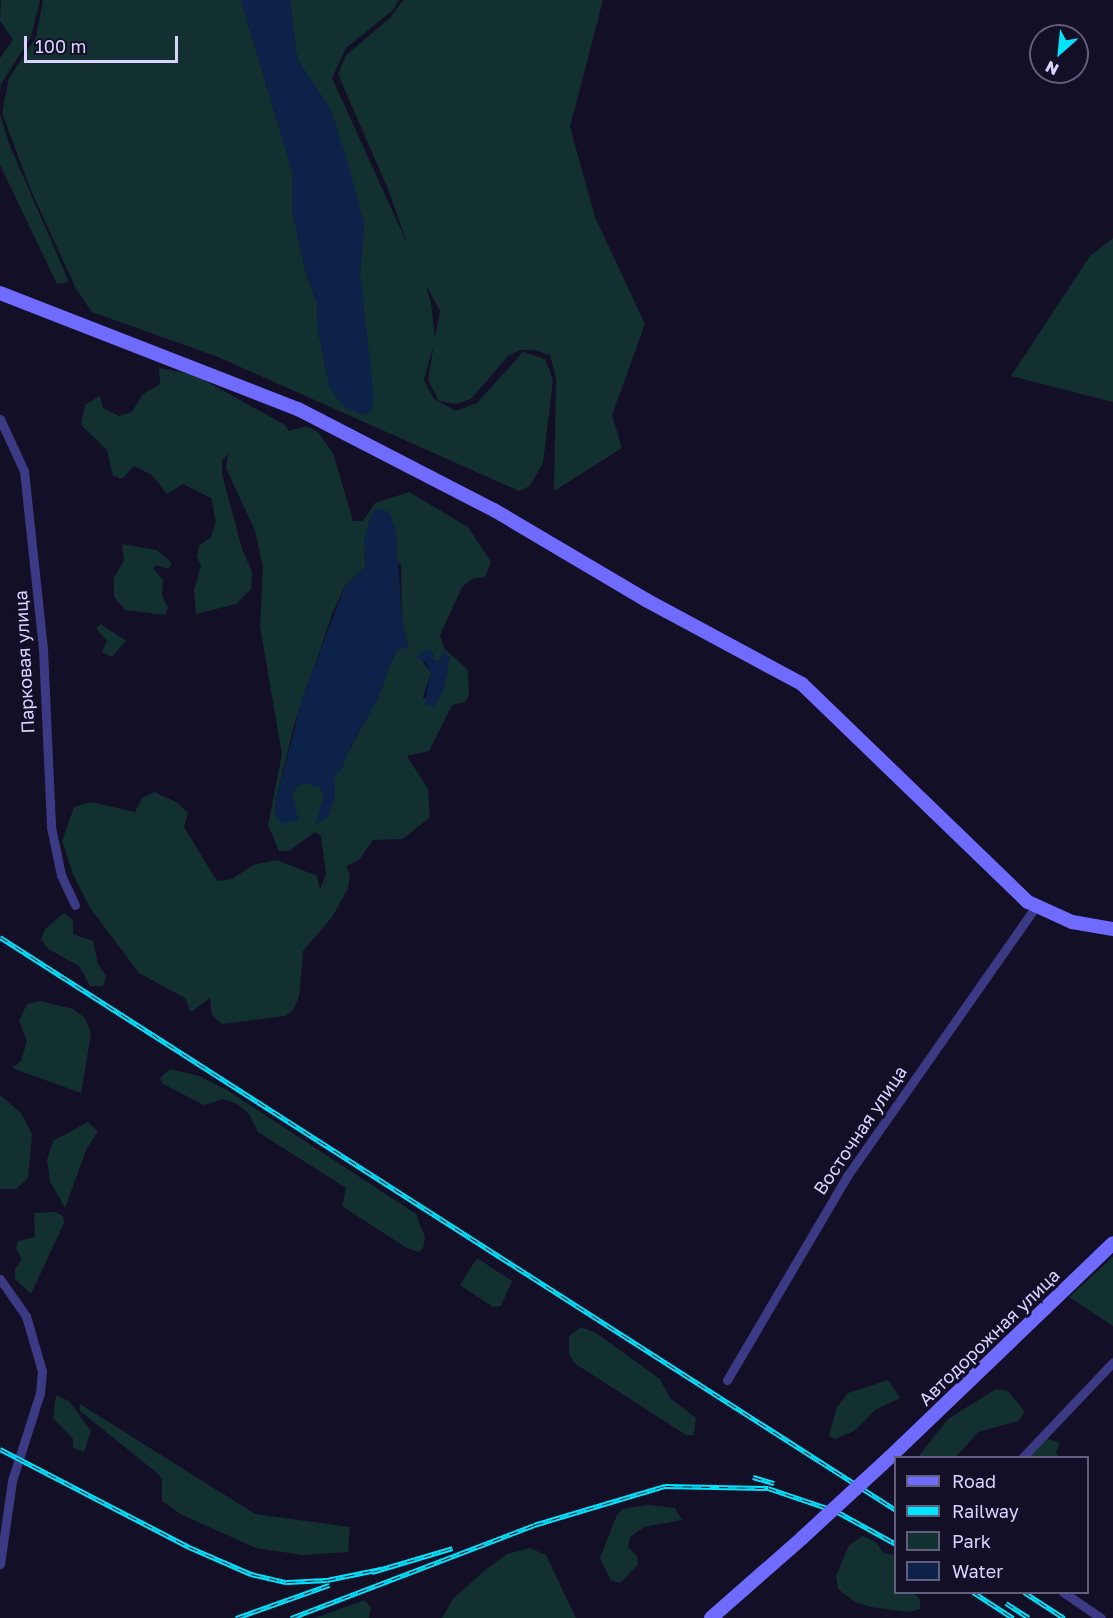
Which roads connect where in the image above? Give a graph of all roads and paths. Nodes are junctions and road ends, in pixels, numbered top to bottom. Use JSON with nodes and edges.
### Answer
{"nodes":[{"id":1,"x":0,"y":293,"type":"edge"},
{"id":2,"x":0,"y":419,"type":"edge"},
{"id":3,"x":75,"y":905,"type":"dead end"},
{"id":4,"x":1035,"y":908,"type":"junction"},
{"id":5,"x":1113,"y":929,"type":"edge"},
{"id":6,"x":1113,"y":1243,"type":"edge"},
{"id":7,"x":0,"y":1279,"type":"edge"},
{"id":8,"x":1113,"y":1362,"type":"edge"},
{"id":9,"x":726,"y":1380,"type":"dead end"},
{"id":10,"x":1024,"y":1456,"type":"edge"},
{"id":11,"x":0,"y":1564,"type":"edge"},
{"id":12,"x":1065,"y":1594,"type":"edge"},
{"id":13,"x":711,"y":1618,"type":"edge"},
{"id":14,"x":1101,"y":1618,"type":"edge"}],
"edges":[{"from":1,"to":4,"type":"street"},
{"from":2,"to":3,"type":"street","name":"Парковая улица"},
{"from":4,"to":5,"type":"street"},
{"from":4,"to":9,"type":"street","name":"Восточная улица"},
{"from":6,"to":13,"type":"street","name":"Автодорожная улица","bridge":true},
{"from":7,"to":11,"type":"street"},
{"from":8,"to":10,"type":"street"},
{"from":12,"to":14,"type":"street"}]}
